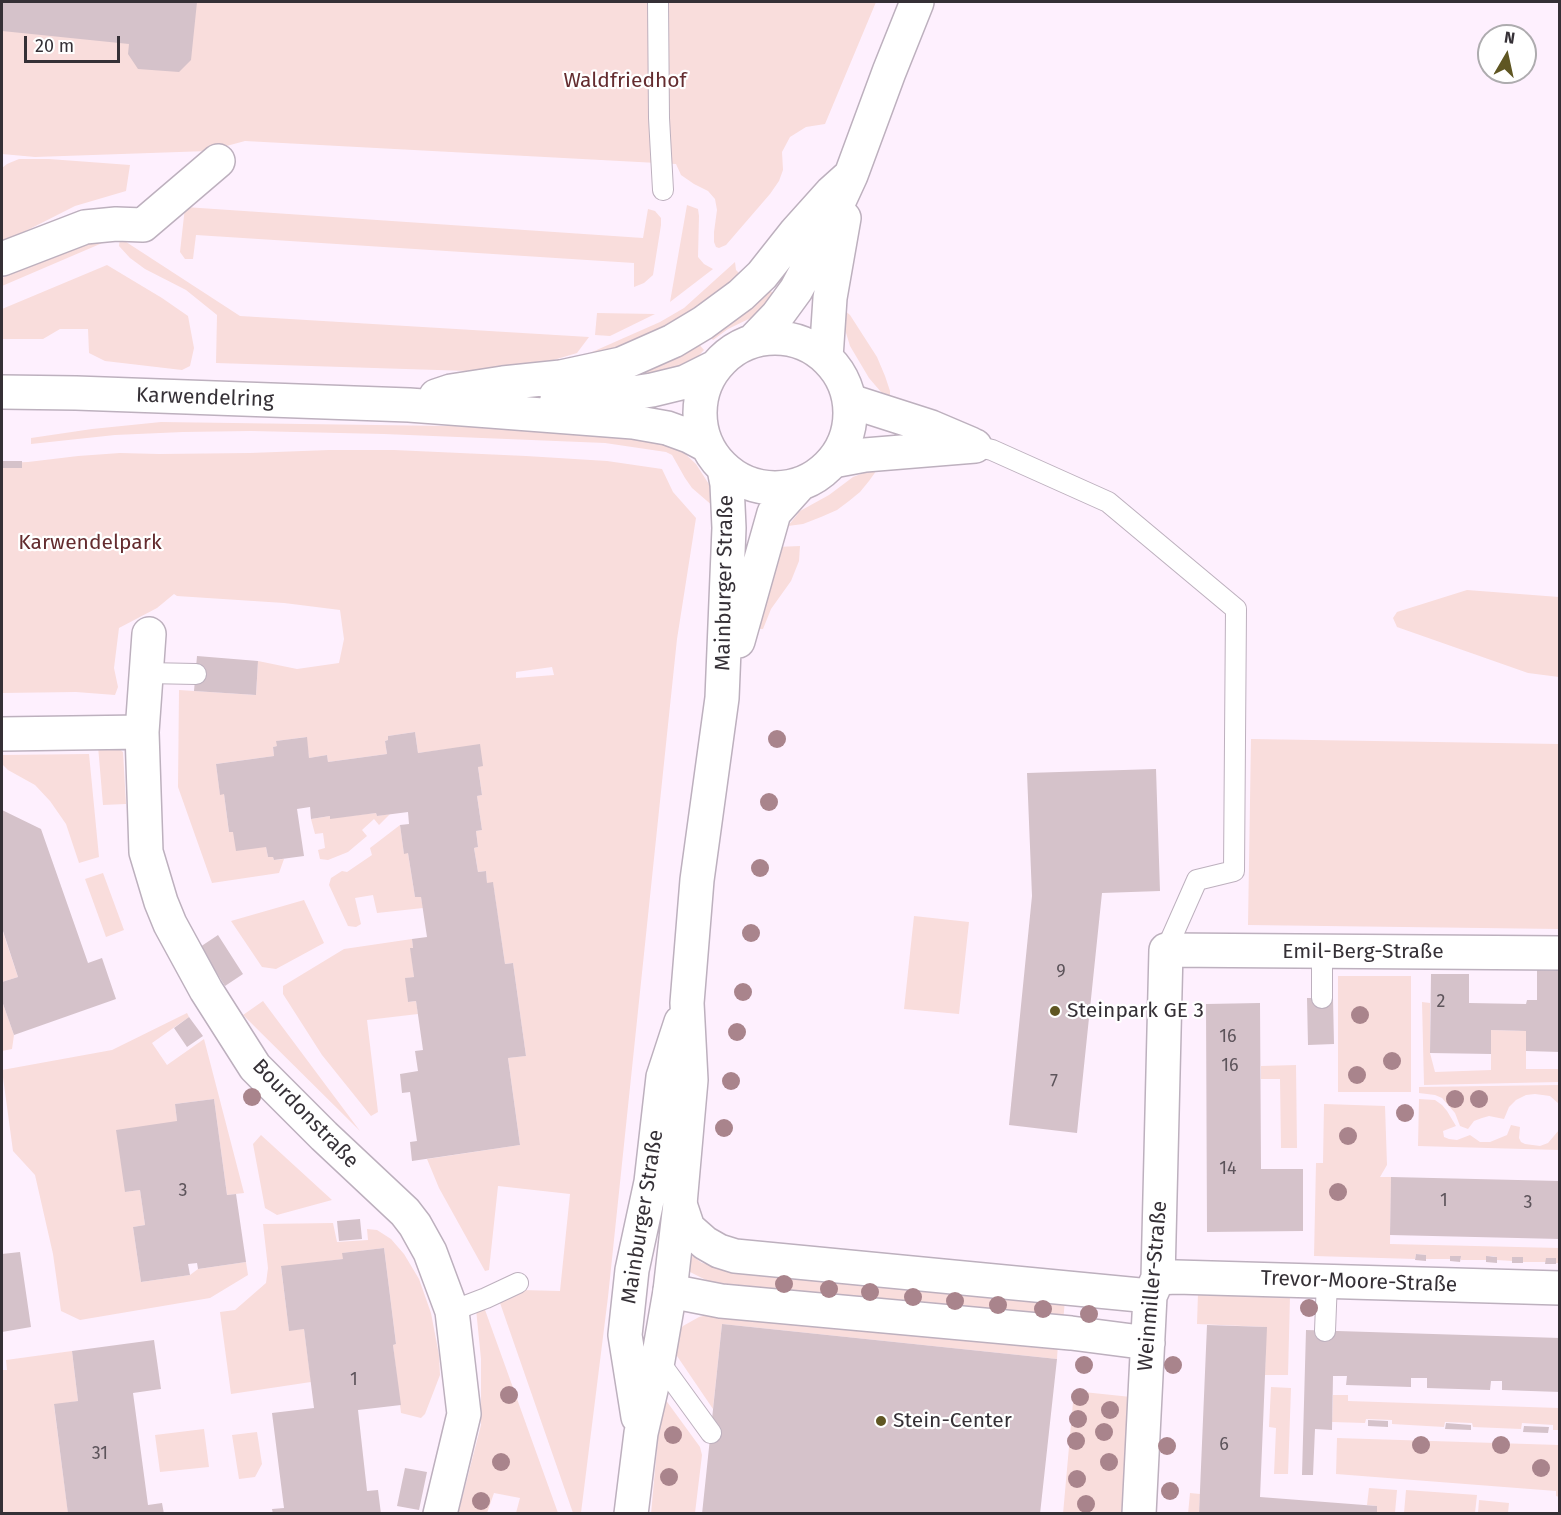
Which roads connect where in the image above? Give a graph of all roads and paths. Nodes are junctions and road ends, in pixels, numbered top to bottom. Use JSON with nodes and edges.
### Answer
{"nodes":[{"id":1,"x":658,"y":2,"type":"edge"},
{"id":2,"x":917,"y":2,"type":"edge"},
{"id":3,"x":218,"y":161,"type":"dead end"},
{"id":4,"x":851,"y":175,"type":"junction"},
{"id":5,"x":663,"y":190,"type":"dead end"},
{"id":6,"x":2,"y":260,"type":"edge"},
{"id":7,"x":753,"y":341,"type":"junction"},
{"id":8,"x":826,"y":358,"type":"junction"},
{"id":9,"x":715,"y":367,"type":"junction"},
{"id":10,"x":2,"y":392,"type":"edge"},
{"id":11,"x":850,"y":401,"type":"junction"},
{"id":12,"x":409,"y":405,"type":"junction"},
{"id":13,"x":975,"y":446,"type":"junction"},
{"id":14,"x":715,"y":457,"type":"junction"},
{"id":15,"x":833,"y":461,"type":"junction"},
{"id":16,"x":800,"y":484,"type":"junction"},
{"id":17,"x":149,"y":634,"type":"dead end"},
{"id":18,"x":146,"y":673,"type":"junction"},
{"id":19,"x":196,"y":674,"type":"dead end"},
{"id":20,"x":722,"y":698,"type":"junction"},
{"id":21,"x":142,"y":732,"type":"junction"},
{"id":22,"x":2,"y":734,"type":"edge"},
{"id":23,"x":1166,"y":950,"type":"junction"},
{"id":24,"x":1322,"y":951,"type":"junction"},
{"id":25,"x":1560,"y":953,"type":"edge"},
{"id":26,"x":1322,"y":998,"type":"dead end"},
{"id":27,"x":687,"y":1003,"type":"junction"},
{"id":28,"x":651,"y":1182,"type":"junction"},
{"id":29,"x":680,"y":1204,"type":"junction"},
{"id":30,"x":1327,"y":1281,"type":"junction"},
{"id":31,"x":518,"y":1283,"type":"dead end"},
{"id":32,"x":1154,"y":1287,"type":"junction"},
{"id":33,"x":1560,"y":1288,"type":"edge"},
{"id":34,"x":670,"y":1292,"type":"junction"},
{"id":35,"x":452,"y":1311,"type":"junction"},
{"id":36,"x":1325,"y":1331,"type":"dead end"},
{"id":37,"x":1148,"y":1343,"type":"junction"},
{"id":38,"x":658,"y":1360,"type":"junction"},
{"id":39,"x":711,"y":1432,"type":"dead end"},
{"id":40,"x":641,"y":1433,"type":"junction"},
{"id":41,"x":440,"y":1514,"type":"edge"},
{"id":42,"x":632,"y":1514,"type":"edge"},
{"id":43,"x":1139,"y":1514,"type":"edge"}],
"edges":[{"from":1,"to":5,"type":"lane"},
{"from":2,"to":4,"type":"main road","name":"Mainburger Straße"},
{"from":3,"to":6,"type":"main road"},
{"from":4,"to":7,"type":"main road","name":"Mainburger Straße"},
{"from":4,"to":8,"type":"main road","name":"Mainburger Straße"},
{"from":4,"to":12,"type":"main road"},
{"from":7,"to":8,"type":"main road","name":"Mainburger Straße"},
{"from":7,"to":9,"type":"main road","name":"Mainburger Straße"},
{"from":8,"to":11,"type":"main road","name":"Mainburger Straße"},
{"from":9,"to":12,"type":"main road","name":"Karwendelring"},
{"from":9,"to":14,"type":"main road","name":"Mainburger Straße"},
{"from":10,"to":12,"type":"main road","name":"Karwendelring"},
{"from":11,"to":13,"type":"main road"},
{"from":11,"to":15,"type":"main road","name":"Mainburger Straße"},
{"from":12,"to":14,"type":"main road","name":"Karwendelring"},
{"from":13,"to":15,"type":"main road"},
{"from":13,"to":23,"type":"lane"},
{"from":14,"to":16,"type":"main road","name":"Mainburger Straße"},
{"from":14,"to":20,"type":"main road","name":"Mainburger Straße"},
{"from":15,"to":16,"type":"main road","name":"Mainburger Straße"},
{"from":16,"to":20,"type":"main road","name":"Mainburger Straße"},
{"from":17,"to":18,"type":"main road","name":"Bourdonstraße"},
{"from":18,"to":19,"type":"lane"},
{"from":18,"to":21,"type":"main road","name":"Bourdonstraße"},
{"from":20,"to":27,"type":"main road","name":"Mainburger Straße"},
{"from":21,"to":22,"type":"main road"},
{"from":21,"to":35,"type":"main road","name":"Bourdonstraße"},
{"from":23,"to":24,"type":"main road","name":"Emil-Berg-Straße"},
{"from":23,"to":32,"type":"main road","name":"Weinmiller-Straße"},
{"from":24,"to":25,"type":"main road","name":"Emil-Berg-Straße"},
{"from":24,"to":26,"type":"lane"},
{"from":27,"to":28,"type":"main road","name":"Mainburger Straße"},
{"from":27,"to":29,"type":"main road","name":"Mainburger Straße"},
{"from":28,"to":34,"type":"main road"},
{"from":28,"to":40,"type":"main road","name":"Mainburger Straße"},
{"from":29,"to":32,"type":"main road","name":"Trevor-Moore-Straße"},
{"from":29,"to":34,"type":"main road","name":"Mainburger Straße"},
{"from":30,"to":32,"type":"main road","name":"Trevor-Moore-Straße"},
{"from":30,"to":33,"type":"main road","name":"Trevor-Moore-Straße"},
{"from":30,"to":36,"type":"lane"},
{"from":31,"to":35,"type":"lane"},
{"from":32,"to":37,"type":"main road","name":"Weinmiller-Straße"},
{"from":34,"to":37,"type":"main road"},
{"from":34,"to":38,"type":"main road","name":"Mainburger Straße"},
{"from":35,"to":41,"type":"main road","name":"Bourdonstraße"},
{"from":37,"to":43,"type":"main road","name":"Weinmiller-Straße"},
{"from":38,"to":39,"type":"lane"},
{"from":38,"to":40,"type":"main road","name":"Mainburger Straße"},
{"from":40,"to":42,"type":"main road","name":"Mainburger Straße"}]}
